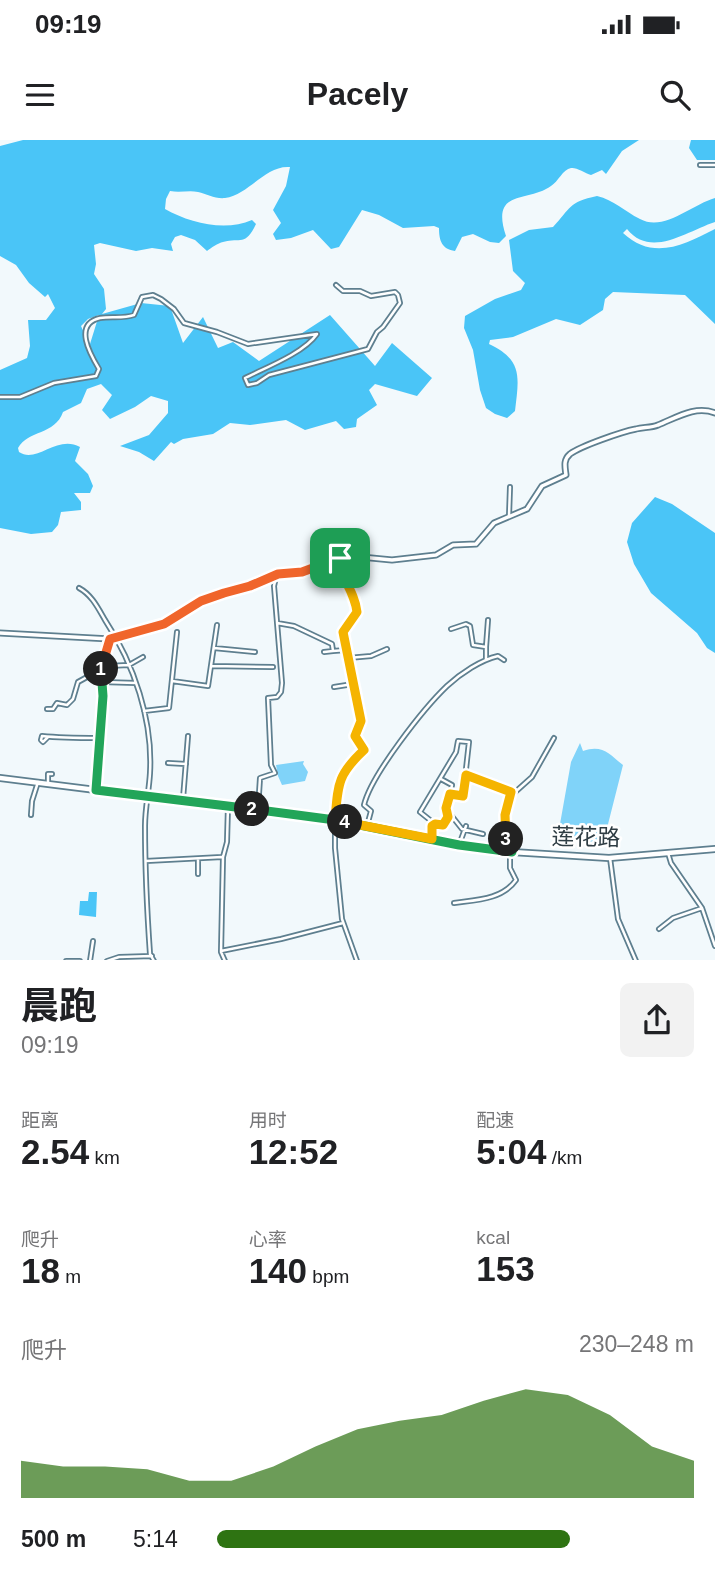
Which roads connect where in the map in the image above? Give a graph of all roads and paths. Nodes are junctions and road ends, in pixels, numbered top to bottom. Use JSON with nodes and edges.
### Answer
{"nodes":[{"id":1,"x":700,"y":165,"type":"dead end"},
{"id":2,"x":715,"y":165,"type":"edge"},
{"id":3,"x":336,"y":285,"type":"dead end"},
{"id":4,"x":0,"y":397,"type":"edge"},
{"id":5,"x":715,"y":412,"type":"edge"},
{"id":6,"x":510,"y":487,"type":"dead end"},
{"id":7,"x":509,"y":516,"type":"junction"},
{"id":8,"x":340,"y":558,"type":"junction"},
{"id":9,"x":278,"y":574,"type":"junction"},
{"id":10,"x":79,"y":588,"type":"dead end"},
{"id":11,"x":488,"y":620,"type":"dead end"},
{"id":12,"x":277,"y":623,"type":"junction"},
{"id":13,"x":217,"y":625,"type":"dead end"},
{"id":14,"x":451,"y":629,"type":"dead end"},
{"id":15,"x":177,"y":632,"type":"dead end"},
{"id":16,"x":0,"y":633,"type":"edge"},
{"id":17,"x":117,"y":638,"type":"junction"},
{"id":18,"x":110,"y":639,"type":"junction"},
{"id":19,"x":486,"y":647,"type":"junction"},
{"id":20,"x":214,"y":648,"type":"junction"},
{"id":21,"x":387,"y":649,"type":"dead end"},
{"id":22,"x":346,"y":650,"type":"junction"},
{"id":23,"x":333,"y":651,"type":"junction"},
{"id":24,"x":255,"y":652,"type":"dead end"},
{"id":25,"x":324,"y":652,"type":"dead end"},
{"id":26,"x":143,"y":657,"type":"dead end"},
{"id":27,"x":348,"y":658,"type":"junction"},
{"id":28,"x":486,"y":659,"type":"junction"},
{"id":29,"x":504,"y":660,"type":"dead end"},
{"id":30,"x":129,"y":665,"type":"junction"},
{"id":31,"x":211,"y":666,"type":"junction"},
{"id":32,"x":273,"y":667,"type":"dead end"},
{"id":33,"x":101,"y":668,"type":"junction"},
{"id":34,"x":172,"y":681,"type":"junction"},
{"id":35,"x":102,"y":682,"type":"junction"},
{"id":36,"x":136,"y":683,"type":"junction"},
{"id":37,"x":353,"y":684,"type":"junction"},
{"id":38,"x":334,"y":687,"type":"dead end"},
{"id":39,"x":47,"y":709,"type":"dead end"},
{"id":40,"x":144,"y":711,"type":"junction"},
{"id":41,"x":188,"y":736,"type":"dead end"},
{"id":42,"x":48,"y":737,"type":"dead end"},
{"id":43,"x":99,"y":738,"type":"junction"},
{"id":44,"x":554,"y":738,"type":"dead end"},
{"id":45,"x":168,"y":763,"type":"dead end"},
{"id":46,"x":186,"y":764,"type":"junction"},
{"id":47,"x":52,"y":774,"type":"dead end"},
{"id":48,"x":466,"y":775,"type":"junction"},
{"id":49,"x":0,"y":778,"type":"edge"},
{"id":50,"x":441,"y":779,"type":"junction"},
{"id":51,"x":38,"y":782,"type":"junction"},
{"id":52,"x":48,"y":783,"type":"junction"},
{"id":53,"x":96,"y":790,"type":"junction"},
{"id":54,"x":450,"y":794,"type":"junction"},
{"id":55,"x":146,"y":796,"type":"junction"},
{"id":56,"x":183,"y":801,"type":"junction"},
{"id":57,"x":509,"y":801,"type":"junction"},
{"id":58,"x":228,"y":806,"type":"junction"},
{"id":59,"x":258,"y":810,"type":"junction"},
{"id":60,"x":31,"y":815,"type":"dead end"},
{"id":61,"x":451,"y":815,"type":"dead end"},
{"id":62,"x":335,"y":820,"type":"junction"},
{"id":63,"x":435,"y":824,"type":"junction"},
{"id":64,"x":367,"y":826,"type":"junction"},
{"id":65,"x":466,"y":826,"type":"dead end"},
{"id":66,"x":463,"y":830,"type":"junction"},
{"id":67,"x":483,"y":834,"type":"dead end"},
{"id":68,"x":432,"y":839,"type":"junction"},
{"id":69,"x":459,"y":845,"type":"junction"},
{"id":70,"x":715,"y":850,"type":"edge"},
{"id":71,"x":512,"y":852,"type":"junction"},
{"id":72,"x":668,"y":853,"type":"junction"},
{"id":73,"x":223,"y":857,"type":"junction"},
{"id":74,"x":610,"y":858,"type":"junction"},
{"id":75,"x":198,"y":859,"type":"junction"},
{"id":76,"x":146,"y":861,"type":"junction"},
{"id":77,"x":198,"y":874,"type":"dead end"},
{"id":78,"x":454,"y":903,"type":"dead end"},
{"id":79,"x":702,"y":908,"type":"junction"},
{"id":80,"x":343,"y":923,"type":"junction"},
{"id":81,"x":659,"y":929,"type":"dead end"},
{"id":82,"x":93,"y":941,"type":"dead end"},
{"id":83,"x":715,"y":946,"type":"edge"},
{"id":84,"x":221,"y":951,"type":"junction"},
{"id":85,"x":152,"y":956,"type":"junction"},
{"id":86,"x":90,"y":960,"type":"edge"},
{"id":87,"x":110,"y":960,"type":"edge"},
{"id":88,"x":154,"y":960,"type":"edge"},
{"id":89,"x":225,"y":960,"type":"edge"},
{"id":90,"x":357,"y":960,"type":"edge"},
{"id":91,"x":636,"y":960,"type":"edge"}],
"edges":[{"from":1,"to":2,"type":"street"},
{"from":3,"to":4,"type":"street"},
{"from":5,"to":7,"type":"street"},
{"from":6,"to":7,"type":"street"},
{"from":7,"to":8,"type":"street"},
{"from":8,"to":9,"type":"street"},
{"from":8,"to":22,"type":"street"},
{"from":9,"to":12,"type":"street"},
{"from":9,"to":17,"type":"street"},
{"from":10,"to":17,"type":"street"},
{"from":11,"to":19,"type":"street"},
{"from":12,"to":23,"type":"street"},
{"from":12,"to":59,"type":"street"},
{"from":13,"to":20,"type":"street"},
{"from":14,"to":19,"type":"street"},
{"from":15,"to":34,"type":"street"},
{"from":16,"to":18,"type":"street"},
{"from":17,"to":18,"type":"street"},
{"from":17,"to":30,"type":"street"},
{"from":18,"to":33,"type":"street"},
{"from":19,"to":28,"type":"street"},
{"from":20,"to":24,"type":"street"},
{"from":20,"to":31,"type":"street"},
{"from":21,"to":27,"type":"street"},
{"from":22,"to":23,"type":"street"},
{"from":22,"to":27,"type":"street"},
{"from":23,"to":25,"type":"street"},
{"from":26,"to":30,"type":"street"},
{"from":27,"to":37,"type":"street"},
{"from":28,"to":29,"type":"street"},
{"from":28,"to":64,"type":"street"},
{"from":30,"to":33,"type":"street"},
{"from":30,"to":36,"type":"street"},
{"from":31,"to":32,"type":"street"},
{"from":31,"to":34,"type":"street"},
{"from":33,"to":35,"type":"street"},
{"from":33,"to":39,"type":"street"},
{"from":34,"to":40,"type":"street"},
{"from":35,"to":36,"type":"street"},
{"from":35,"to":43,"type":"street"},
{"from":36,"to":40,"type":"street"},
{"from":37,"to":38,"type":"street"},
{"from":37,"to":62,"type":"street"},
{"from":40,"to":55,"type":"street"},
{"from":41,"to":46,"type":"street"},
{"from":42,"to":43,"type":"street"},
{"from":43,"to":53,"type":"street"},
{"from":44,"to":57,"type":"street"},
{"from":45,"to":46,"type":"street"},
{"from":46,"to":56,"type":"street"},
{"from":47,"to":52,"type":"street"},
{"from":48,"to":50,"type":"street"},
{"from":48,"to":54,"type":"street"},
{"from":48,"to":57,"type":"street"},
{"from":49,"to":51,"type":"main road","name":"莲花路"},
{"from":50,"to":54,"type":"street"},
{"from":50,"to":63,"type":"street"},
{"from":51,"to":52,"type":"main road","name":"莲花路"},
{"from":51,"to":60,"type":"street"},
{"from":52,"to":53,"type":"main road","name":"莲花路"},
{"from":53,"to":55,"type":"main road","name":"莲花路"},
{"from":54,"to":63,"type":"street"},
{"from":55,"to":56,"type":"main road","name":"莲花路"},
{"from":55,"to":76,"type":"street"},
{"from":56,"to":58,"type":"main road","name":"莲花路"},
{"from":57,"to":71,"type":"street"},
{"from":58,"to":59,"type":"main road","name":"莲花路"},
{"from":58,"to":73,"type":"street"},
{"from":59,"to":62,"type":"main road","name":"莲花路"},
{"from":61,"to":66,"type":"street"},
{"from":62,"to":64,"type":"main road","name":"莲花路"},
{"from":62,"to":80,"type":"street"},
{"from":63,"to":68,"type":"street"},
{"from":64,"to":68,"type":"main road","name":"莲花路"},
{"from":65,"to":66,"type":"street"},
{"from":66,"to":67,"type":"street"},
{"from":66,"to":69,"type":"street"},
{"from":68,"to":69,"type":"main road","name":"莲花路"},
{"from":69,"to":71,"type":"main road","name":"莲花路"},
{"from":70,"to":72,"type":"main road","name":"莲花路"},
{"from":71,"to":74,"type":"main road","name":"莲花路"},
{"from":71,"to":78,"type":"street"},
{"from":72,"to":74,"type":"main road","name":"莲花路"},
{"from":72,"to":79,"type":"street"},
{"from":73,"to":75,"type":"street"},
{"from":73,"to":84,"type":"street"},
{"from":74,"to":91,"type":"street"},
{"from":75,"to":76,"type":"street"},
{"from":75,"to":77,"type":"street"},
{"from":76,"to":85,"type":"street"},
{"from":79,"to":81,"type":"street"},
{"from":79,"to":83,"type":"street"},
{"from":80,"to":84,"type":"street"},
{"from":80,"to":90,"type":"street"},
{"from":82,"to":86,"type":"street"},
{"from":84,"to":89,"type":"street"},
{"from":85,"to":87,"type":"street"},
{"from":85,"to":88,"type":"street"}]}
